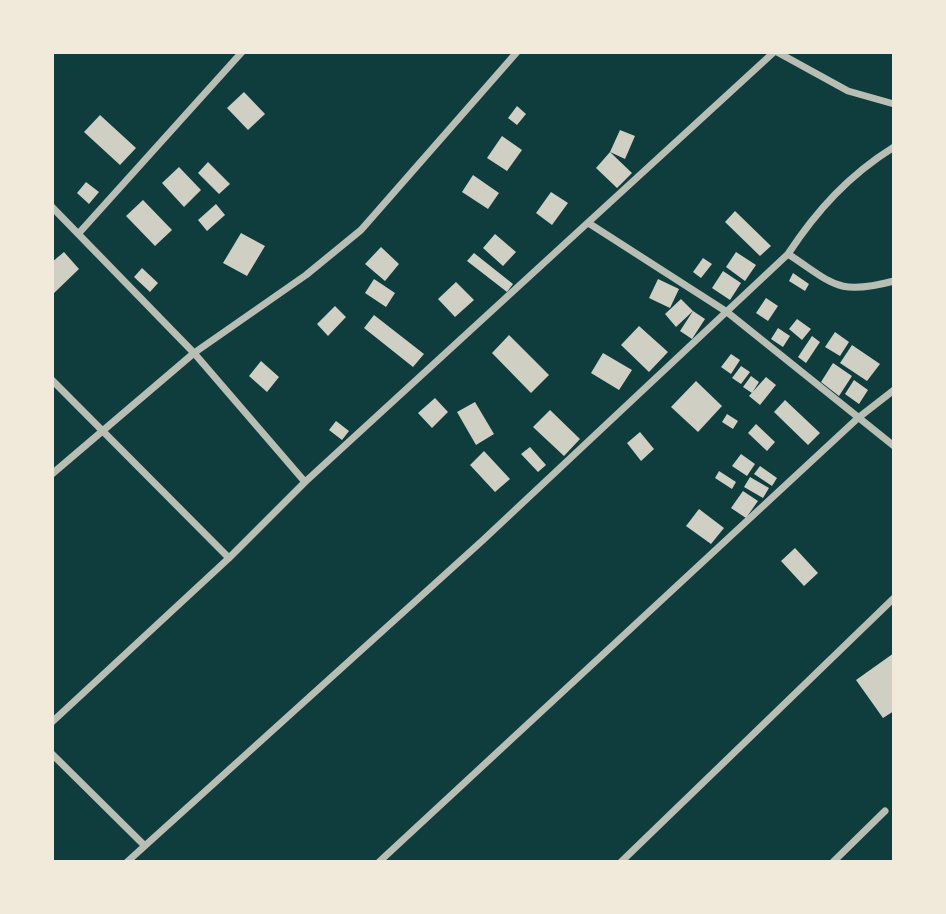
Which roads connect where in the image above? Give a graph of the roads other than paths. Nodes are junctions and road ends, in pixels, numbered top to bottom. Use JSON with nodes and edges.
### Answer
{"nodes":[{"id":1,"x":242,"y":52,"type":"edge"},
{"id":2,"x":517,"y":52,"type":"edge"},
{"id":3,"x":776,"y":52,"type":"edge"},
{"id":4,"x":894,"y":104,"type":"edge"},
{"id":5,"x":894,"y":147,"type":"edge"},
{"id":6,"x":52,"y":207,"type":"edge"},
{"id":7,"x":590,"y":224,"type":"junction"},
{"id":8,"x":79,"y":233,"type":"junction"},
{"id":9,"x":788,"y":254,"type":"junction"},
{"id":10,"x":894,"y":281,"type":"edge"},
{"id":11,"x":727,"y":312,"type":"junction"},
{"id":12,"x":194,"y":353,"type":"junction"},
{"id":13,"x":52,"y":380,"type":"edge"},
{"id":14,"x":894,"y":390,"type":"edge"},
{"id":15,"x":858,"y":418,"type":"junction"},
{"id":16,"x":105,"y":429,"type":"junction"},
{"id":17,"x":894,"y":446,"type":"edge"},
{"id":18,"x":52,"y":474,"type":"edge"},
{"id":19,"x":305,"y":482,"type":"junction"},
{"id":20,"x":229,"y":558,"type":"junction"},
{"id":21,"x":894,"y":598,"type":"edge"},
{"id":22,"x":52,"y":722,"type":"edge"},
{"id":23,"x":52,"y":754,"type":"edge"},
{"id":24,"x":885,"y":811,"type":"dead end"},
{"id":25,"x":144,"y":845,"type":"junction"},
{"id":26,"x":127,"y":862,"type":"edge"},
{"id":27,"x":379,"y":862,"type":"edge"},
{"id":28,"x":621,"y":862,"type":"edge"},
{"id":29,"x":833,"y":862,"type":"edge"}],
"edges":[{"from":1,"to":8,"type":"street"},
{"from":2,"to":12,"type":"street"},
{"from":3,"to":4,"type":"street"},
{"from":3,"to":7,"type":"street"},
{"from":5,"to":9,"type":"street"},
{"from":6,"to":8,"type":"street"},
{"from":7,"to":11,"type":"street"},
{"from":7,"to":19,"type":"street"},
{"from":8,"to":12,"type":"street"},
{"from":9,"to":10,"type":"street"},
{"from":9,"to":11,"type":"street"},
{"from":11,"to":15,"type":"street"},
{"from":11,"to":25,"type":"street"},
{"from":12,"to":16,"type":"street"},
{"from":12,"to":19,"type":"street"},
{"from":13,"to":16,"type":"street"},
{"from":14,"to":15,"type":"street"},
{"from":15,"to":17,"type":"street"},
{"from":15,"to":27,"type":"street"},
{"from":16,"to":18,"type":"street"},
{"from":16,"to":20,"type":"street"},
{"from":19,"to":20,"type":"street"},
{"from":20,"to":22,"type":"street"},
{"from":21,"to":28,"type":"street"},
{"from":23,"to":25,"type":"street"},
{"from":24,"to":29,"type":"street"},
{"from":25,"to":26,"type":"street"}]}
